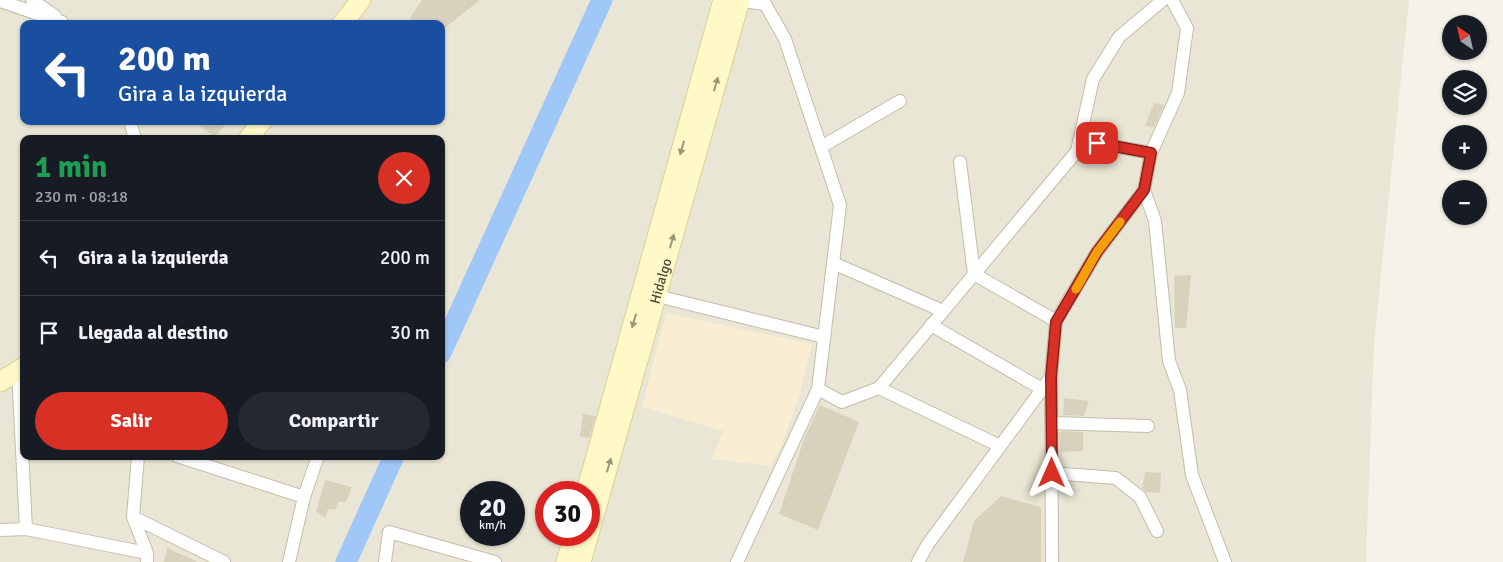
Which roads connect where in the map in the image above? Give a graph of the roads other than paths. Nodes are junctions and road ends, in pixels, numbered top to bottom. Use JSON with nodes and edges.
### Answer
{"nodes":[{"id":1,"x":355,"y":0,"type":"edge"},
{"id":2,"x":361,"y":0,"type":"edge"},
{"id":3,"x":734,"y":0,"type":"edge"},
{"id":4,"x":1163,"y":0,"type":"edge"},
{"id":5,"x":1172,"y":0,"type":"edge"},
{"id":6,"x":0,"y":1,"type":"edge"},
{"id":7,"x":35,"y":4,"type":"edge"},
{"id":8,"x":59,"y":20,"type":"edge"},
{"id":9,"x":338,"y":20,"type":"edge"},
{"id":10,"x":345,"y":20,"type":"edge"},
{"id":11,"x":900,"y":101,"type":"dead end"},
{"id":12,"x":253,"y":125,"type":"edge"},
{"id":13,"x":259,"y":125,"type":"edge"},
{"id":14,"x":245,"y":135,"type":"edge"},
{"id":15,"x":251,"y":135,"type":"edge"},
{"id":16,"x":1079,"y":140,"type":"junction"},
{"id":17,"x":820,"y":147,"type":"junction"},
{"id":18,"x":1151,"y":153,"type":"junction"},
{"id":19,"x":960,"y":162,"type":"dead end"},
{"id":20,"x":1144,"y":190,"type":"junction"},
{"id":21,"x":833,"y":262,"type":"junction"},
{"id":22,"x":974,"y":274,"type":"junction"},
{"id":23,"x":649,"y":294,"type":"junction"},
{"id":24,"x":943,"y":312,"type":"junction"},
{"id":25,"x":1056,"y":322,"type":"junction"},
{"id":26,"x":931,"y":325,"type":"junction"},
{"id":27,"x":824,"y":337,"type":"junction"},
{"id":28,"x":20,"y":373,"type":"edge"},
{"id":29,"x":20,"y":374,"type":"edge"},
{"id":30,"x":1051,"y":377,"type":"junction"},
{"id":31,"x":0,"y":382,"type":"edge"},
{"id":32,"x":818,"y":388,"type":"junction"},
{"id":33,"x":879,"y":388,"type":"junction"},
{"id":34,"x":0,"y":389,"type":"edge"},
{"id":35,"x":1042,"y":390,"type":"junction"},
{"id":36,"x":1051,"y":423,"type":"junction"},
{"id":37,"x":1148,"y":426,"type":"dead end"},
{"id":38,"x":1000,"y":446,"type":"junction"},
{"id":39,"x":24,"y":460,"type":"edge"},
{"id":40,"x":138,"y":460,"type":"edge"},
{"id":41,"x":189,"y":460,"type":"edge"},
{"id":42,"x":317,"y":460,"type":"edge"},
{"id":43,"x":1052,"y":473,"type":"junction"},
{"id":44,"x":590,"y":481,"type":"edge"},
{"id":45,"x":304,"y":497,"type":"junction"},
{"id":46,"x":133,"y":517,"type":"junction"},
{"id":47,"x":26,"y":529,"type":"junction"},
{"id":48,"x":0,"y":530,"type":"edge"},
{"id":49,"x":1157,"y":532,"type":"dead end"},
{"id":50,"x":571,"y":546,"type":"edge"},
{"id":51,"x":147,"y":557,"type":"edge"},
{"id":52,"x":224,"y":562,"type":"edge"},
{"id":53,"x":289,"y":562,"type":"edge"},
{"id":54,"x":384,"y":562,"type":"edge"},
{"id":55,"x":495,"y":562,"type":"edge"},
{"id":56,"x":566,"y":562,"type":"edge"},
{"id":57,"x":581,"y":562,"type":"edge"},
{"id":58,"x":737,"y":562,"type":"edge"},
{"id":59,"x":918,"y":562,"type":"edge"},
{"id":60,"x":1052,"y":562,"type":"edge"},
{"id":61,"x":1225,"y":562,"type":"edge"}],
"edges":[{"from":1,"to":9,"type":"main road"},
{"from":2,"to":10,"type":"main road"},
{"from":3,"to":17,"type":"street"},
{"from":3,"to":23,"type":"main road","name":"Hidalgo"},
{"from":4,"to":16,"type":"street"},
{"from":5,"to":18,"type":"street"},
{"from":6,"to":7,"type":"street"},
{"from":7,"to":8,"type":"street"},
{"from":11,"to":17,"type":"street"},
{"from":12,"to":14,"type":"main road"},
{"from":13,"to":15,"type":"main road"},
{"from":16,"to":18,"type":"street"},
{"from":16,"to":22,"type":"street"},
{"from":17,"to":21,"type":"street"},
{"from":18,"to":20,"type":"street"},
{"from":19,"to":22,"type":"street"},
{"from":20,"to":25,"type":"street"},
{"from":20,"to":61,"type":"street"},
{"from":21,"to":24,"type":"street"},
{"from":21,"to":27,"type":"street"},
{"from":22,"to":24,"type":"street"},
{"from":22,"to":25,"type":"street"},
{"from":23,"to":27,"type":"street"},
{"from":23,"to":44,"type":"main road","name":"Hidalgo","one_way":true},
{"from":57,"to":23,"type":"main road","name":"Hidalgo","one_way":true},
{"from":24,"to":26,"type":"street"},
{"from":25,"to":30,"type":"street"},
{"from":26,"to":33,"type":"street"},
{"from":26,"to":35,"type":"street"},
{"from":27,"to":32,"type":"street"},
{"from":28,"to":31,"type":"main road"},
{"from":29,"to":34,"type":"main road"},
{"from":30,"to":35,"type":"street"},
{"from":30,"to":36,"type":"street"},
{"from":32,"to":33,"type":"street"},
{"from":32,"to":58,"type":"street"},
{"from":33,"to":38,"type":"street"},
{"from":35,"to":38,"type":"street"},
{"from":36,"to":37,"type":"street"},
{"from":36,"to":43,"type":"street"},
{"from":38,"to":59,"type":"street"},
{"from":39,"to":47,"type":"street"},
{"from":40,"to":46,"type":"street"},
{"from":41,"to":45,"type":"street"},
{"from":42,"to":45,"type":"street"},
{"from":43,"to":49,"type":"street"},
{"from":43,"to":60,"type":"street"},
{"from":45,"to":53,"type":"street"},
{"from":46,"to":51,"type":"street"},
{"from":46,"to":52,"type":"street"},
{"from":47,"to":48,"type":"street"},
{"from":47,"to":51,"type":"street"},
{"from":50,"to":56,"type":"main road"},
{"from":54,"to":55,"type":"street"}]}
